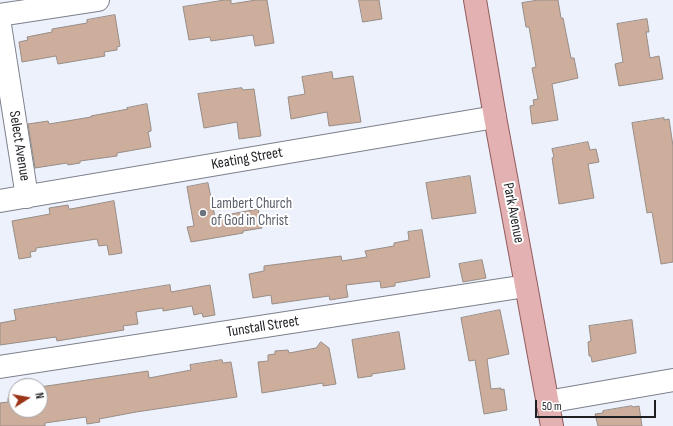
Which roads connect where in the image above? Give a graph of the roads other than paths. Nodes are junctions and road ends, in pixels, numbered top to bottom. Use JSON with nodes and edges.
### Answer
{"nodes":[{"id":1,"x":98,"y":0,"type":"edge"},
{"id":2,"x":475,"y":0,"type":"edge"},
{"id":3,"x":0,"y":15,"type":"edge"},
{"id":4,"x":0,"y":25,"type":"edge"},
{"id":5,"x":495,"y":117,"type":"junction"},
{"id":6,"x":27,"y":197,"type":"junction"},
{"id":7,"x":0,"y":201,"type":"edge"},
{"id":8,"x":526,"y":286,"type":"junction"},
{"id":9,"x":0,"y":367,"type":"edge"},
{"id":10,"x":673,"y":380,"type":"edge"},
{"id":11,"x":547,"y":402,"type":"junction"},
{"id":12,"x":552,"y":426,"type":"edge"}],
"edges":[{"from":1,"to":3,"type":"street"},
{"from":2,"to":5,"type":"main road","name":"Park Avenue"},
{"from":4,"to":6,"type":"street","name":"Select Avenue"},
{"from":5,"to":6,"type":"street","name":"Keating Street"},
{"from":5,"to":8,"type":"main road","name":"Park Avenue"},
{"from":6,"to":7,"type":"street","name":"Keating Street"},
{"from":8,"to":9,"type":"street","name":"Tunstall Street"},
{"from":8,"to":11,"type":"main road","name":"Park Avenue"},
{"from":10,"to":11,"type":"street"},
{"from":11,"to":12,"type":"main road","name":"Park Avenue"}]}
